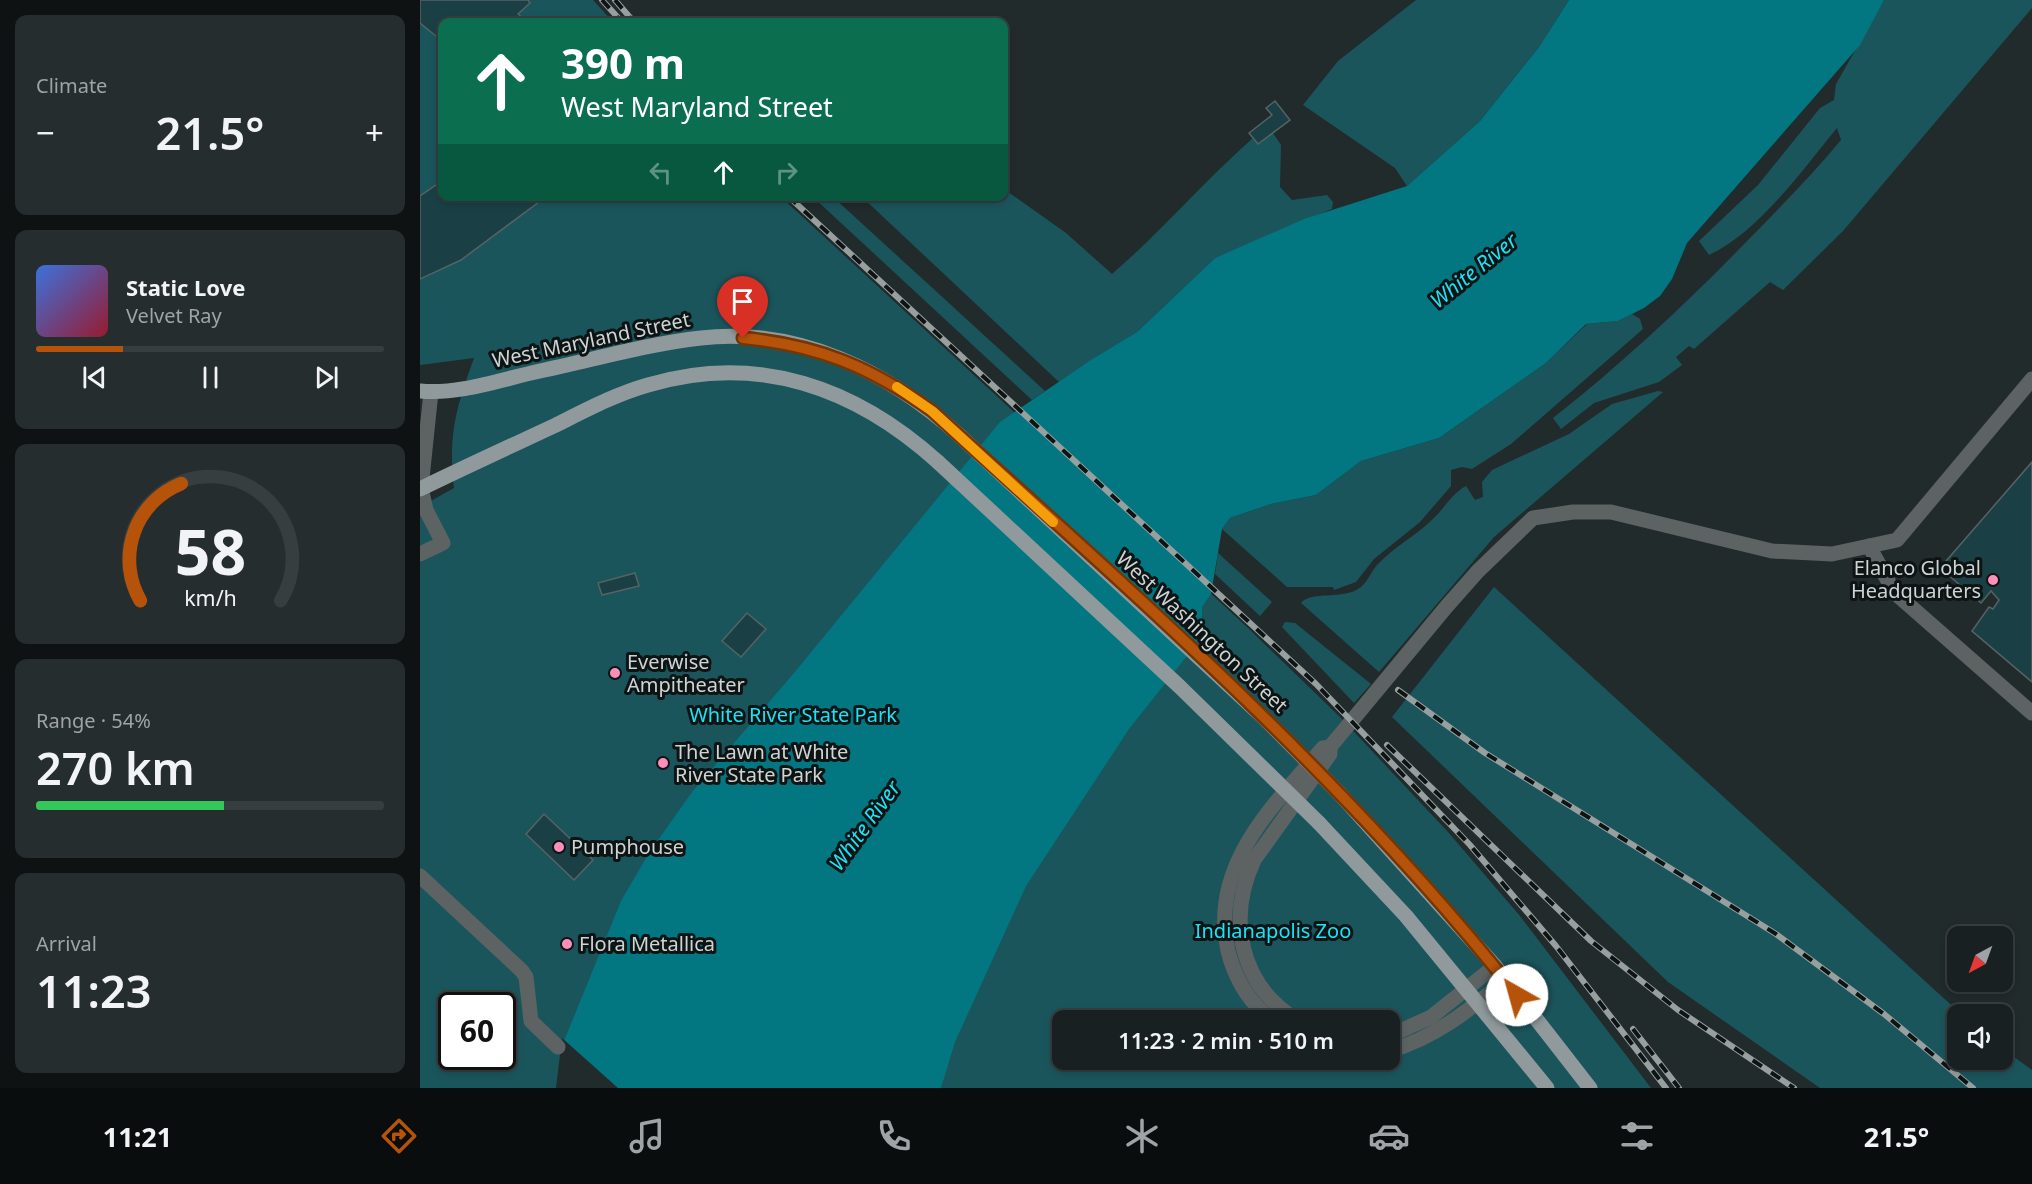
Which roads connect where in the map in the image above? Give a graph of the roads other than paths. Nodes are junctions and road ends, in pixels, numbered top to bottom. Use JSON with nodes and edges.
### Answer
{"nodes":[{"id":1,"x":2032,"y":379,"type":"edge"},
{"id":2,"x":425,"y":392,"type":"edge"},
{"id":3,"x":960,"y":436,"type":"joint"},
{"id":4,"x":421,"y":488,"type":"edge"},
{"id":5,"x":1869,"y":546,"type":"junction"},
{"id":6,"x":420,"y":554,"type":"edge"},
{"id":7,"x":2032,"y":712,"type":"edge"},
{"id":8,"x":1330,"y":747,"type":"junction"},
{"id":9,"x":420,"y":876,"type":"edge"},
{"id":10,"x":1495,"y":966,"type":"junction"},
{"id":11,"x":1506,"y":980,"type":"junction"},
{"id":12,"x":1467,"y":988,"type":"junction"},
{"id":13,"x":1478,"y":1002,"type":"junction"},
{"id":14,"x":1260,"y":1010,"type":"edge"},
{"id":15,"x":1282,"y":1010,"type":"edge"},
{"id":16,"x":1400,"y":1031,"type":"edge"},
{"id":17,"x":558,"y":1047,"type":"dead end"},
{"id":18,"x":1400,"y":1048,"type":"edge"},
{"id":19,"x":1547,"y":1088,"type":"edge"},
{"id":20,"x":1590,"y":1088,"type":"edge"}],
"edges":[{"from":1,"to":5,"type":"street"},
{"from":2,"to":3,"type":"main road","name":"West Maryland Street"},
{"from":2,"to":4,"type":"street"},
{"from":3,"to":10,"type":"main road","name":"West Washington Street","bridge":true},
{"from":4,"to":6,"type":"street"},
{"from":4,"to":12,"type":"main road","bridge":true},
{"from":5,"to":7,"type":"street"},
{"from":5,"to":8,"type":"street"},
{"from":8,"to":14,"type":"street"},
{"from":8,"to":15,"type":"street"},
{"from":9,"to":17,"type":"street"},
{"from":10,"to":11,"type":"main road","name":"West Washington Street"},
{"from":10,"to":12,"type":"street"},
{"from":11,"to":13,"type":"street"},
{"from":11,"to":20,"type":"main road","name":"West Washington Street"},
{"from":12,"to":13,"type":"main road"},
{"from":12,"to":16,"type":"street"},
{"from":13,"to":18,"type":"street"},
{"from":13,"to":19,"type":"main road"}]}
